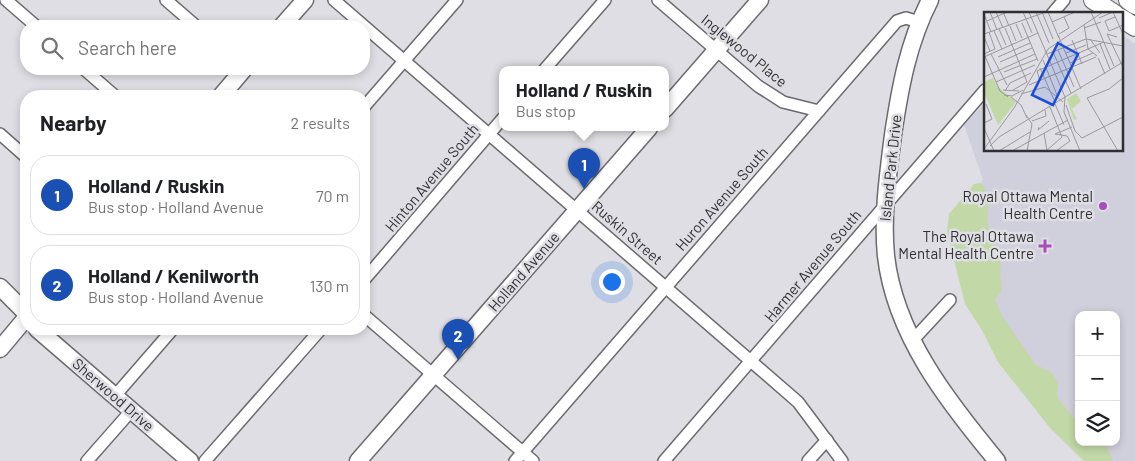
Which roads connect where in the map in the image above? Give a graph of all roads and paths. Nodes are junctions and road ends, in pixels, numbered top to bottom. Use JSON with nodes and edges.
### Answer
{"nodes":[{"id":1,"x":166,"y":0,"type":"edge"},
{"id":2,"x":304,"y":0,"type":"edge"},
{"id":3,"x":334,"y":0,"type":"edge"},
{"id":4,"x":457,"y":0,"type":"edge"},
{"id":5,"x":605,"y":0,"type":"edge"},
{"id":6,"x":658,"y":0,"type":"edge"},
{"id":7,"x":760,"y":0,"type":"edge"},
{"id":8,"x":930,"y":0,"type":"edge"},
{"id":9,"x":1064,"y":0,"type":"edge"},
{"id":10,"x":1093,"y":0,"type":"edge"},
{"id":11,"x":1128,"y":0,"type":"edge"},
{"id":12,"x":5,"y":2,"type":"edge"},
{"id":13,"x":1135,"y":4,"type":"edge"},
{"id":14,"x":1054,"y":12,"type":"edge"},
{"id":15,"x":1112,"y":12,"type":"edge"},
{"id":16,"x":1122,"y":19,"type":"edge"},
{"id":17,"x":28,"y":20,"type":"edge"},
{"id":18,"x":189,"y":20,"type":"edge"},
{"id":19,"x":287,"y":20,"type":"edge"},
{"id":20,"x":357,"y":20,"type":"edge"},
{"id":21,"x":919,"y":22,"type":"junction"},
{"id":22,"x":1135,"y":26,"type":"edge"},
{"id":23,"x":370,"y":31,"type":"edge"},
{"id":24,"x":716,"y":50,"type":"junction"},
{"id":25,"x":404,"y":61,"type":"junction"},
{"id":26,"x":547,"y":66,"type":"edge"},
{"id":27,"x":91,"y":75,"type":"edge"},
{"id":28,"x":239,"y":75,"type":"edge"},
{"id":29,"x":108,"y":90,"type":"edge"},
{"id":30,"x":226,"y":90,"type":"edge"},
{"id":31,"x":984,"y":91,"type":"edge"},
{"id":32,"x":370,"y":100,"type":"edge"},
{"id":33,"x":669,"y":104,"type":"edge"},
{"id":34,"x":818,"y":111,"type":"junction"},
{"id":35,"x":499,"y":123,"type":"edge"},
{"id":36,"x":646,"y":131,"type":"edge"},
{"id":37,"x":0,"y":134,"type":"edge"},
{"id":38,"x":489,"y":134,"type":"junction"},
{"id":39,"x":20,"y":152,"type":"edge"},
{"id":40,"x":886,"y":202,"type":"junction"},
{"id":41,"x":578,"y":210,"type":"junction"},
{"id":42,"x":370,"y":273,"type":"edge"},
{"id":43,"x":666,"y":286,"type":"junction"},
{"id":44,"x":0,"y":287,"type":"edge"},
{"id":45,"x":950,"y":300,"type":"dead end"},
{"id":46,"x":20,"y":307,"type":"edge"},
{"id":47,"x":370,"y":320,"type":"edge"},
{"id":48,"x":20,"y":325,"type":"edge"},
{"id":49,"x":44,"y":335,"type":"edge"},
{"id":50,"x":167,"y":335,"type":"edge"},
{"id":51,"x":316,"y":335,"type":"edge"},
{"id":52,"x":913,"y":340,"type":"junction"},
{"id":53,"x":0,"y":349,"type":"edge"},
{"id":54,"x":751,"y":362,"type":"junction"},
{"id":55,"x":433,"y":375,"type":"junction"},
{"id":56,"x":114,"y":397,"type":"junction"},
{"id":57,"x":131,"y":411,"type":"junction"},
{"id":58,"x":827,"y":440,"type":"junction"},
{"id":59,"x":519,"y":457,"type":"edge"},
{"id":60,"x":87,"y":461,"type":"edge"},
{"id":61,"x":190,"y":461,"type":"edge"},
{"id":62,"x":204,"y":461,"type":"edge"},
{"id":63,"x":358,"y":461,"type":"edge"},
{"id":64,"x":533,"y":461,"type":"edge"},
{"id":65,"x":664,"y":461,"type":"edge"},
{"id":66,"x":808,"y":461,"type":"edge"},
{"id":67,"x":842,"y":461,"type":"edge"},
{"id":68,"x":996,"y":461,"type":"edge"}],
"edges":[{"from":1,"to":18,"type":"street"},
{"from":2,"to":19,"type":"street"},
{"from":3,"to":20,"type":"street","name":"Ruskin Street"},
{"from":4,"to":25,"type":"street"},
{"from":5,"to":26,"type":"street"},
{"from":6,"to":24,"type":"street","name":"Inglewood Place"},
{"from":7,"to":24,"type":"street"},
{"from":8,"to":21,"type":"street","name":"Island Park Drive"},
{"from":9,"to":14,"type":"street"},
{"from":10,"to":15,"type":"main road"},
{"from":11,"to":13,"type":"main road"},
{"from":12,"to":17,"type":"street"},
{"from":16,"to":22,"type":"main road"},
{"from":21,"to":34,"type":"street","name":"Huron Avenue South"},
{"from":21,"to":40,"type":"street","name":"Island Park Drive"},
{"from":23,"to":25,"type":"street","name":"Ruskin Street"},
{"from":24,"to":33,"type":"street"},
{"from":24,"to":34,"type":"street","name":"Inglewood Place"},
{"from":25,"to":32,"type":"street"},
{"from":25,"to":38,"type":"street","name":"Ruskin Street"},
{"from":27,"to":29,"type":"street"},
{"from":28,"to":30,"type":"street"},
{"from":31,"to":40,"type":"street","name":"Harmer Avenue South"},
{"from":34,"to":43,"type":"street","name":"Huron Avenue South"},
{"from":35,"to":38,"type":"street","name":"Hinton Avenue South"},
{"from":36,"to":41,"type":"street","name":"Holland Avenue"},
{"from":37,"to":39,"type":"street"},
{"from":38,"to":41,"type":"street","name":"Ruskin Street"},
{"from":38,"to":42,"type":"street","name":"Hinton Avenue South"},
{"from":40,"to":52,"type":"street","name":"Island Park Drive"},
{"from":40,"to":54,"type":"street","name":"Harmer Avenue South"},
{"from":41,"to":43,"type":"street","name":"Ruskin Street"},
{"from":41,"to":55,"type":"street","name":"Holland Avenue"},
{"from":43,"to":54,"type":"street","name":"Ruskin Street"},
{"from":43,"to":59,"type":"street","name":"Huron Avenue South"},
{"from":44,"to":46,"type":"street"},
{"from":45,"to":52,"type":"street"},
{"from":47,"to":55,"type":"street"},
{"from":48,"to":53,"type":"street"},
{"from":49,"to":56,"type":"street","name":"Sherwood Drive"},
{"from":50,"to":56,"type":"street"},
{"from":51,"to":62,"type":"street"},
{"from":52,"to":68,"type":"street","name":"Island Park Drive"},
{"from":54,"to":58,"type":"street","name":"Ruskin Street"},
{"from":54,"to":65,"type":"street","name":"Harmer Avenue South"},
{"from":55,"to":59,"type":"street"},
{"from":55,"to":63,"type":"street","name":"Holland Avenue"},
{"from":56,"to":57,"type":"street","name":"Sherwood Drive"},
{"from":57,"to":60,"type":"street"},
{"from":57,"to":61,"type":"street","name":"Sherwood Drive"},
{"from":58,"to":66,"type":"street"},
{"from":58,"to":67,"type":"street","name":"Ruskin Street"},
{"from":59,"to":64,"type":"street"}]}
